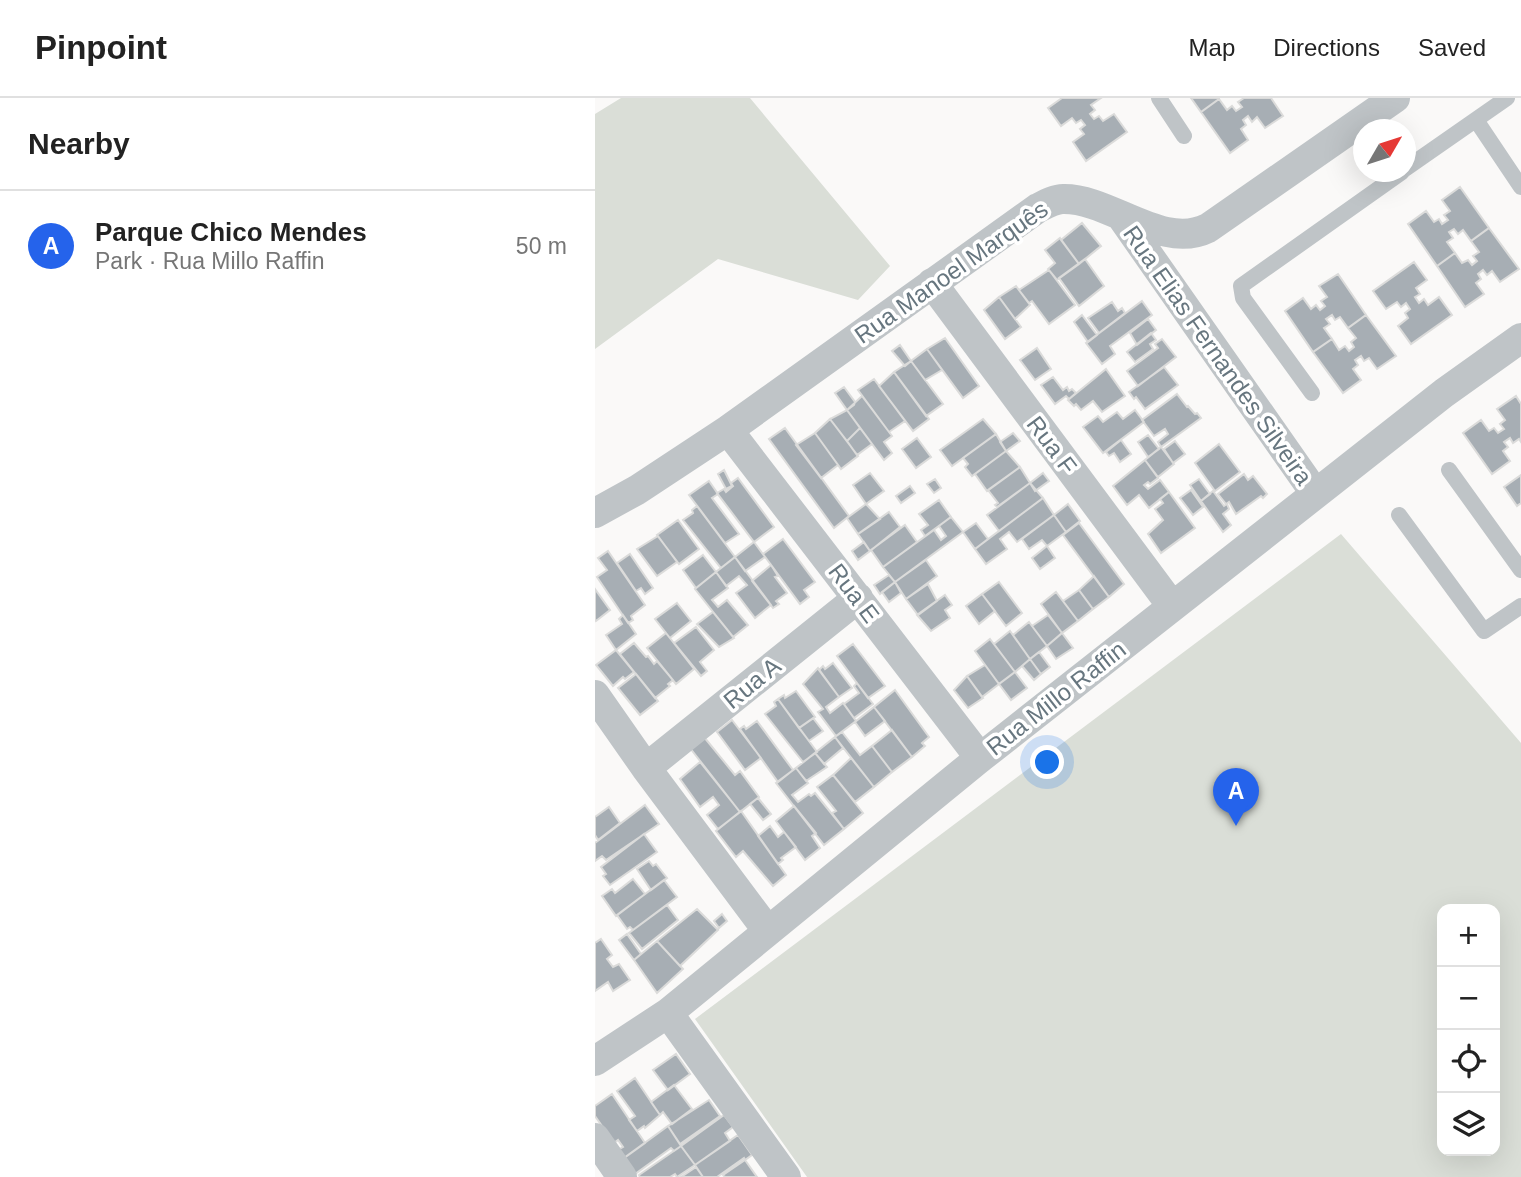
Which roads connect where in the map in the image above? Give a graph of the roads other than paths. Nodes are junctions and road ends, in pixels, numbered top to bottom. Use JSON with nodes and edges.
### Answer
{"nodes":[{"id":1,"x":1159,"y":98,"type":"edge"},
{"id":2,"x":1395,"y":98,"type":"edge"},
{"id":3,"x":1507,"y":98,"type":"edge"},
{"id":4,"x":1476,"y":120,"type":"junction"},
{"id":5,"x":1184,"y":136,"type":"dead end"},
{"id":6,"x":1416,"y":162,"type":"edge"},
{"id":7,"x":1387,"y":182,"type":"edge"},
{"id":8,"x":1521,"y":187,"type":"edge"},
{"id":9,"x":1121,"y":216,"type":"junction"},
{"id":10,"x":932,"y":283,"type":"junction"},
{"id":11,"x":1521,"y":338,"type":"edge"},
{"id":12,"x":1312,"y":393,"type":"dead end"},
{"id":13,"x":728,"y":429,"type":"junction"},
{"id":14,"x":1449,"y":470,"type":"dead end"},
{"id":15,"x":1315,"y":493,"type":"junction"},
{"id":16,"x":595,"y":513,"type":"edge"},
{"id":17,"x":1399,"y":515,"type":"dead end"},
{"id":18,"x":1521,"y":569,"type":"edge"},
{"id":19,"x":858,"y":598,"type":"junction"},
{"id":20,"x":1172,"y":606,"type":"junction"},
{"id":21,"x":1521,"y":606,"type":"edge"},
{"id":22,"x":595,"y":695,"type":"edge"},
{"id":23,"x":980,"y":758,"type":"junction"},
{"id":24,"x":646,"y":768,"type":"junction"},
{"id":25,"x":767,"y":930,"type":"junction"},
{"id":26,"x":668,"y":1013,"type":"junction"},
{"id":27,"x":595,"y":1061,"type":"edge"},
{"id":28,"x":595,"y":1138,"type":"edge"},
{"id":29,"x":622,"y":1177,"type":"edge"},
{"id":30,"x":786,"y":1177,"type":"edge"}],
"edges":[{"from":1,"to":5,"type":"lane"},
{"from":2,"to":9,"type":"street","name":"Rua Manoel Marquês"},
{"from":3,"to":4,"type":"lane"},
{"from":4,"to":6,"type":"lane"},
{"from":4,"to":8,"type":"lane"},
{"from":7,"to":12,"type":"lane"},
{"from":9,"to":10,"type":"street","name":"Rua Manoel Marquês"},
{"from":9,"to":15,"type":"street","name":"Rua Elias Fernandes Silveira"},
{"from":10,"to":13,"type":"street","name":"Rua Manoel Marquês"},
{"from":10,"to":20,"type":"street","name":"Rua F"},
{"from":11,"to":15,"type":"street","name":"Rua Millo Raffin"},
{"from":13,"to":16,"type":"street","name":"Rua Manoel Marquês"},
{"from":13,"to":19,"type":"street","name":"Rua E"},
{"from":14,"to":18,"type":"lane"},
{"from":15,"to":20,"type":"street","name":"Rua Millo Raffin"},
{"from":17,"to":21,"type":"lane"},
{"from":19,"to":23,"type":"street","name":"Rua E"},
{"from":19,"to":24,"type":"street","name":"Rua A"},
{"from":20,"to":23,"type":"street","name":"Rua Millo Raffin"},
{"from":22,"to":24,"type":"street"},
{"from":23,"to":25,"type":"street","name":"Rua Millo Raffin"},
{"from":24,"to":25,"type":"street"},
{"from":25,"to":26,"type":"street","name":"Rua Millo Raffin"},
{"from":26,"to":27,"type":"street","name":"Rua Millo Raffin"},
{"from":26,"to":30,"type":"street"},
{"from":28,"to":29,"type":"street"}]}
